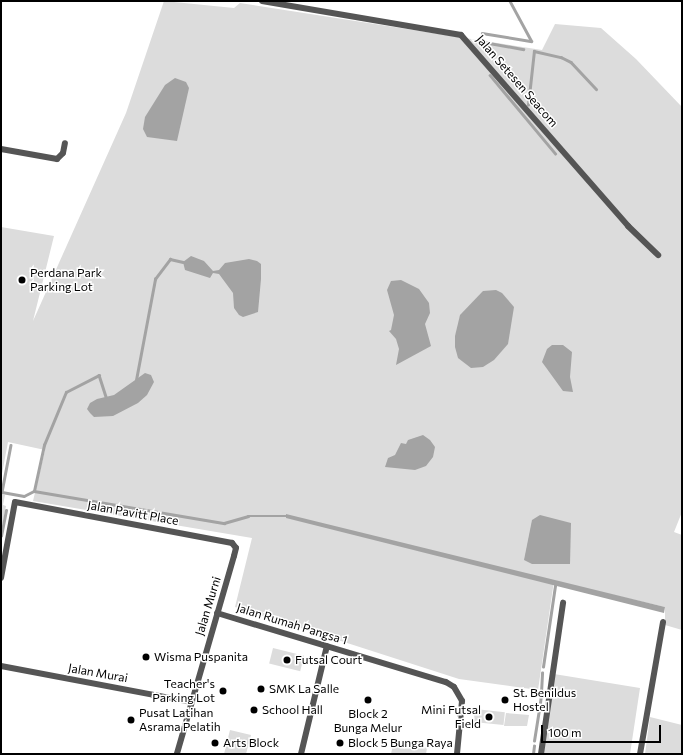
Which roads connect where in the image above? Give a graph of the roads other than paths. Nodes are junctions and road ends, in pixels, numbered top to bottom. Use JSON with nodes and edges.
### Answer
{"nodes":[{"id":1,"x":262,"y":1,"type":"edge"},
{"id":2,"x":65,"y":143,"type":"dead end"},
{"id":3,"x":1,"y":149,"type":"edge"},
{"id":4,"x":658,"y":255,"type":"dead end"},
{"id":5,"x":234,"y":556,"type":"joint"},
{"id":6,"x":1,"y":578,"type":"edge"},
{"id":7,"x":563,"y":603,"type":"dead end"},
{"id":8,"x":217,"y":613,"type":"junction"},
{"id":9,"x":662,"y":622,"type":"dead end"},
{"id":10,"x":327,"y":646,"type":"junction"},
{"id":11,"x":1,"y":666,"type":"edge"},
{"id":12,"x":191,"y":702,"type":"junction"},
{"id":13,"x":177,"y":754,"type":"edge"},
{"id":14,"x":301,"y":754,"type":"edge"},
{"id":15,"x":457,"y":754,"type":"edge"},
{"id":16,"x":540,"y":754,"type":"edge"},
{"id":17,"x":640,"y":754,"type":"edge"}],
"edges":[{"from":1,"to":4,"type":"street","name":"Jalan Setesen Seacom"},
{"from":2,"to":3,"type":"street"},
{"from":5,"to":6,"type":"street","name":"Jalan Pavitt Place"},
{"from":5,"to":8,"type":"street","name":"Jalan Murni"},
{"from":7,"to":16,"type":"street"},
{"from":8,"to":10,"type":"street","name":"Jalan Rumah Pangsa 1"},
{"from":8,"to":12,"type":"street","name":"Jalan Murni"},
{"from":9,"to":17,"type":"street"},
{"from":10,"to":14,"type":"street"},
{"from":10,"to":15,"type":"street","name":"Jalan Rumah Pangsa 1"},
{"from":11,"to":12,"type":"street","name":"Jalan Murai"},
{"from":12,"to":13,"type":"street","name":"Jalan Murni"}]}
